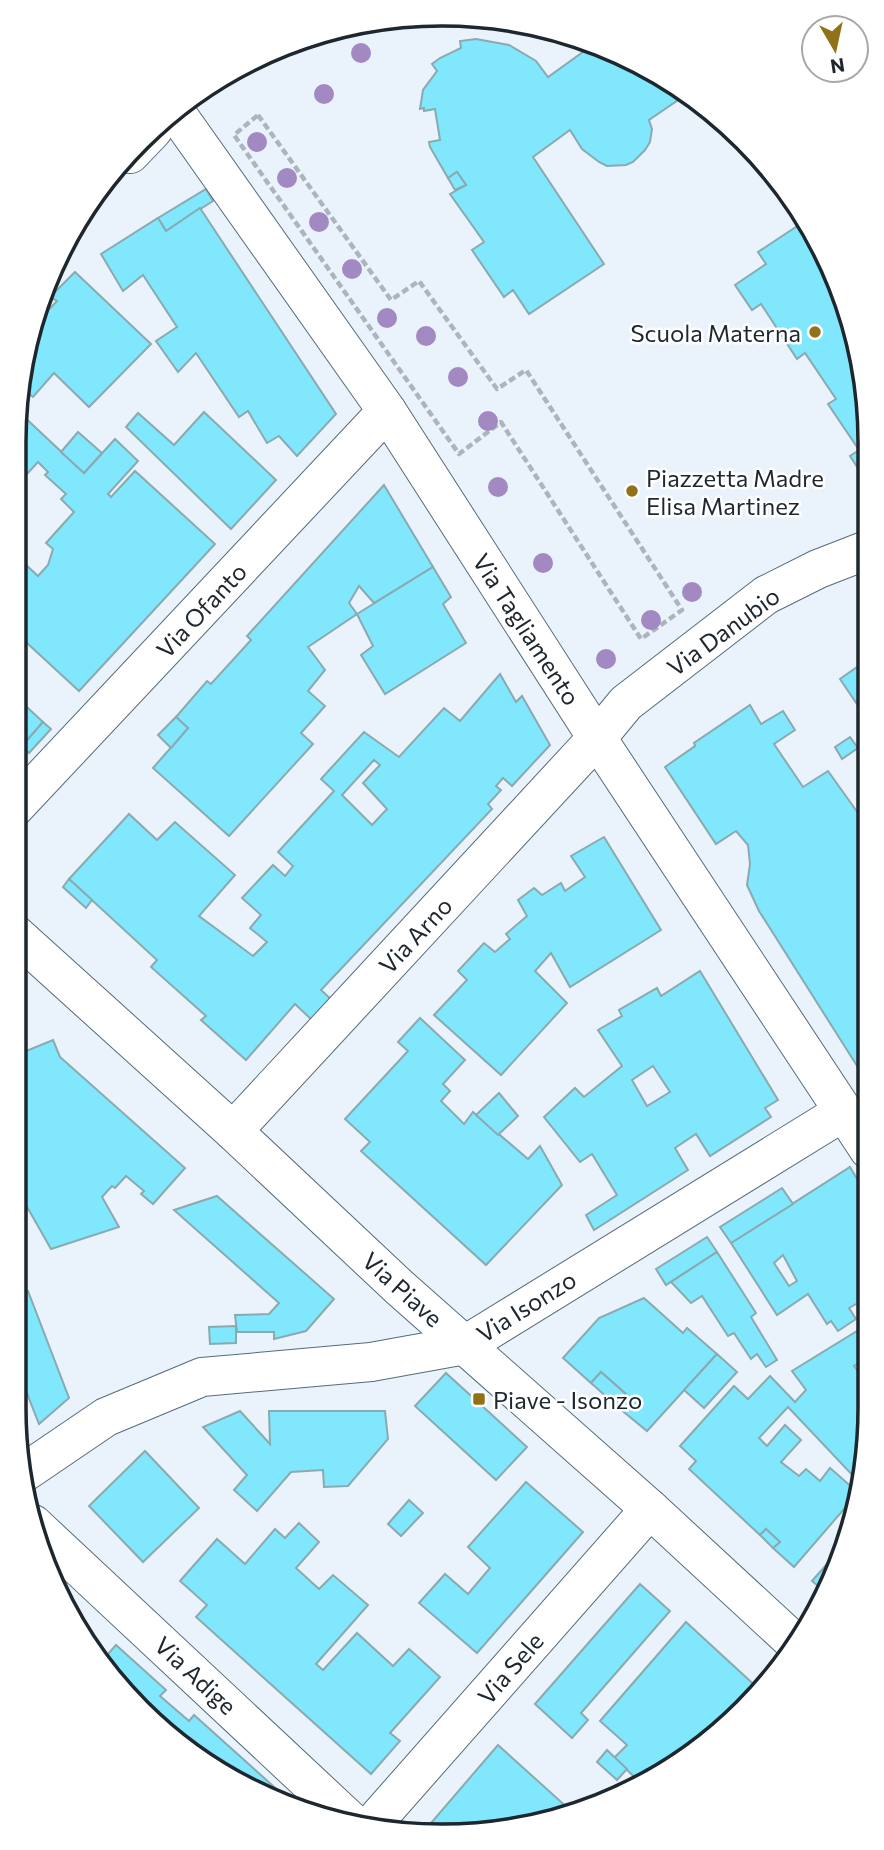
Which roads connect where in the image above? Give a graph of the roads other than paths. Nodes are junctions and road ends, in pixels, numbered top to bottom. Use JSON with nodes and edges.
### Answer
{"nodes":[{"id":1,"x":180,"y":119,"type":"edge"},
{"id":2,"x":387,"y":411,"type":"junction"},
{"id":3,"x":858,"y":553,"type":"edge"},
{"id":4,"x":597,"y":738,"type":"junction"},
{"id":5,"x":26,"y":795,"type":"edge"},
{"id":6,"x":26,"y":944,"type":"edge"},
{"id":7,"x":843,"y":1112,"type":"junction"},
{"id":8,"x":233,"y":1131,"type":"junction"},
{"id":9,"x":858,"y":1134,"type":"edge"},
{"id":10,"x":465,"y":1345,"type":"junction"},
{"id":11,"x":31,"y":1468,"type":"edge"},
{"id":12,"x":650,"y":1509,"type":"junction"},
{"id":13,"x":46,"y":1536,"type":"edge"},
{"id":14,"x":789,"y":1637,"type":"edge"},
{"id":15,"x":340,"y":1811,"type":"edge"},
{"id":16,"x":377,"y":1818,"type":"edge"}],
"edges":[{"from":1,"to":2,"type":"street","name":"Via Tagliamento"},
{"from":2,"to":4,"type":"street","name":"Via Tagliamento"},
{"from":2,"to":5,"type":"street","name":"Via Ofanto"},
{"from":3,"to":4,"type":"street","name":"Via Danubio"},
{"from":4,"to":7,"type":"street","name":"Via Tagliamento"},
{"from":4,"to":8,"type":"street","name":"Via Arno"},
{"from":6,"to":8,"type":"street","name":"Via Piave"},
{"from":7,"to":9,"type":"street","name":"Via Tagliamento"},
{"from":7,"to":10,"type":"street","name":"Via Isonzo"},
{"from":8,"to":10,"type":"street","name":"Via Piave"},
{"from":10,"to":11,"type":"street","name":"Via Isonzo"},
{"from":10,"to":12,"type":"street","name":"Via Piave"},
{"from":12,"to":14,"type":"street","name":"Via Piave"},
{"from":12,"to":16,"type":"street","name":"Via Sele"},
{"from":13,"to":15,"type":"street","name":"Via Adige"}]}
